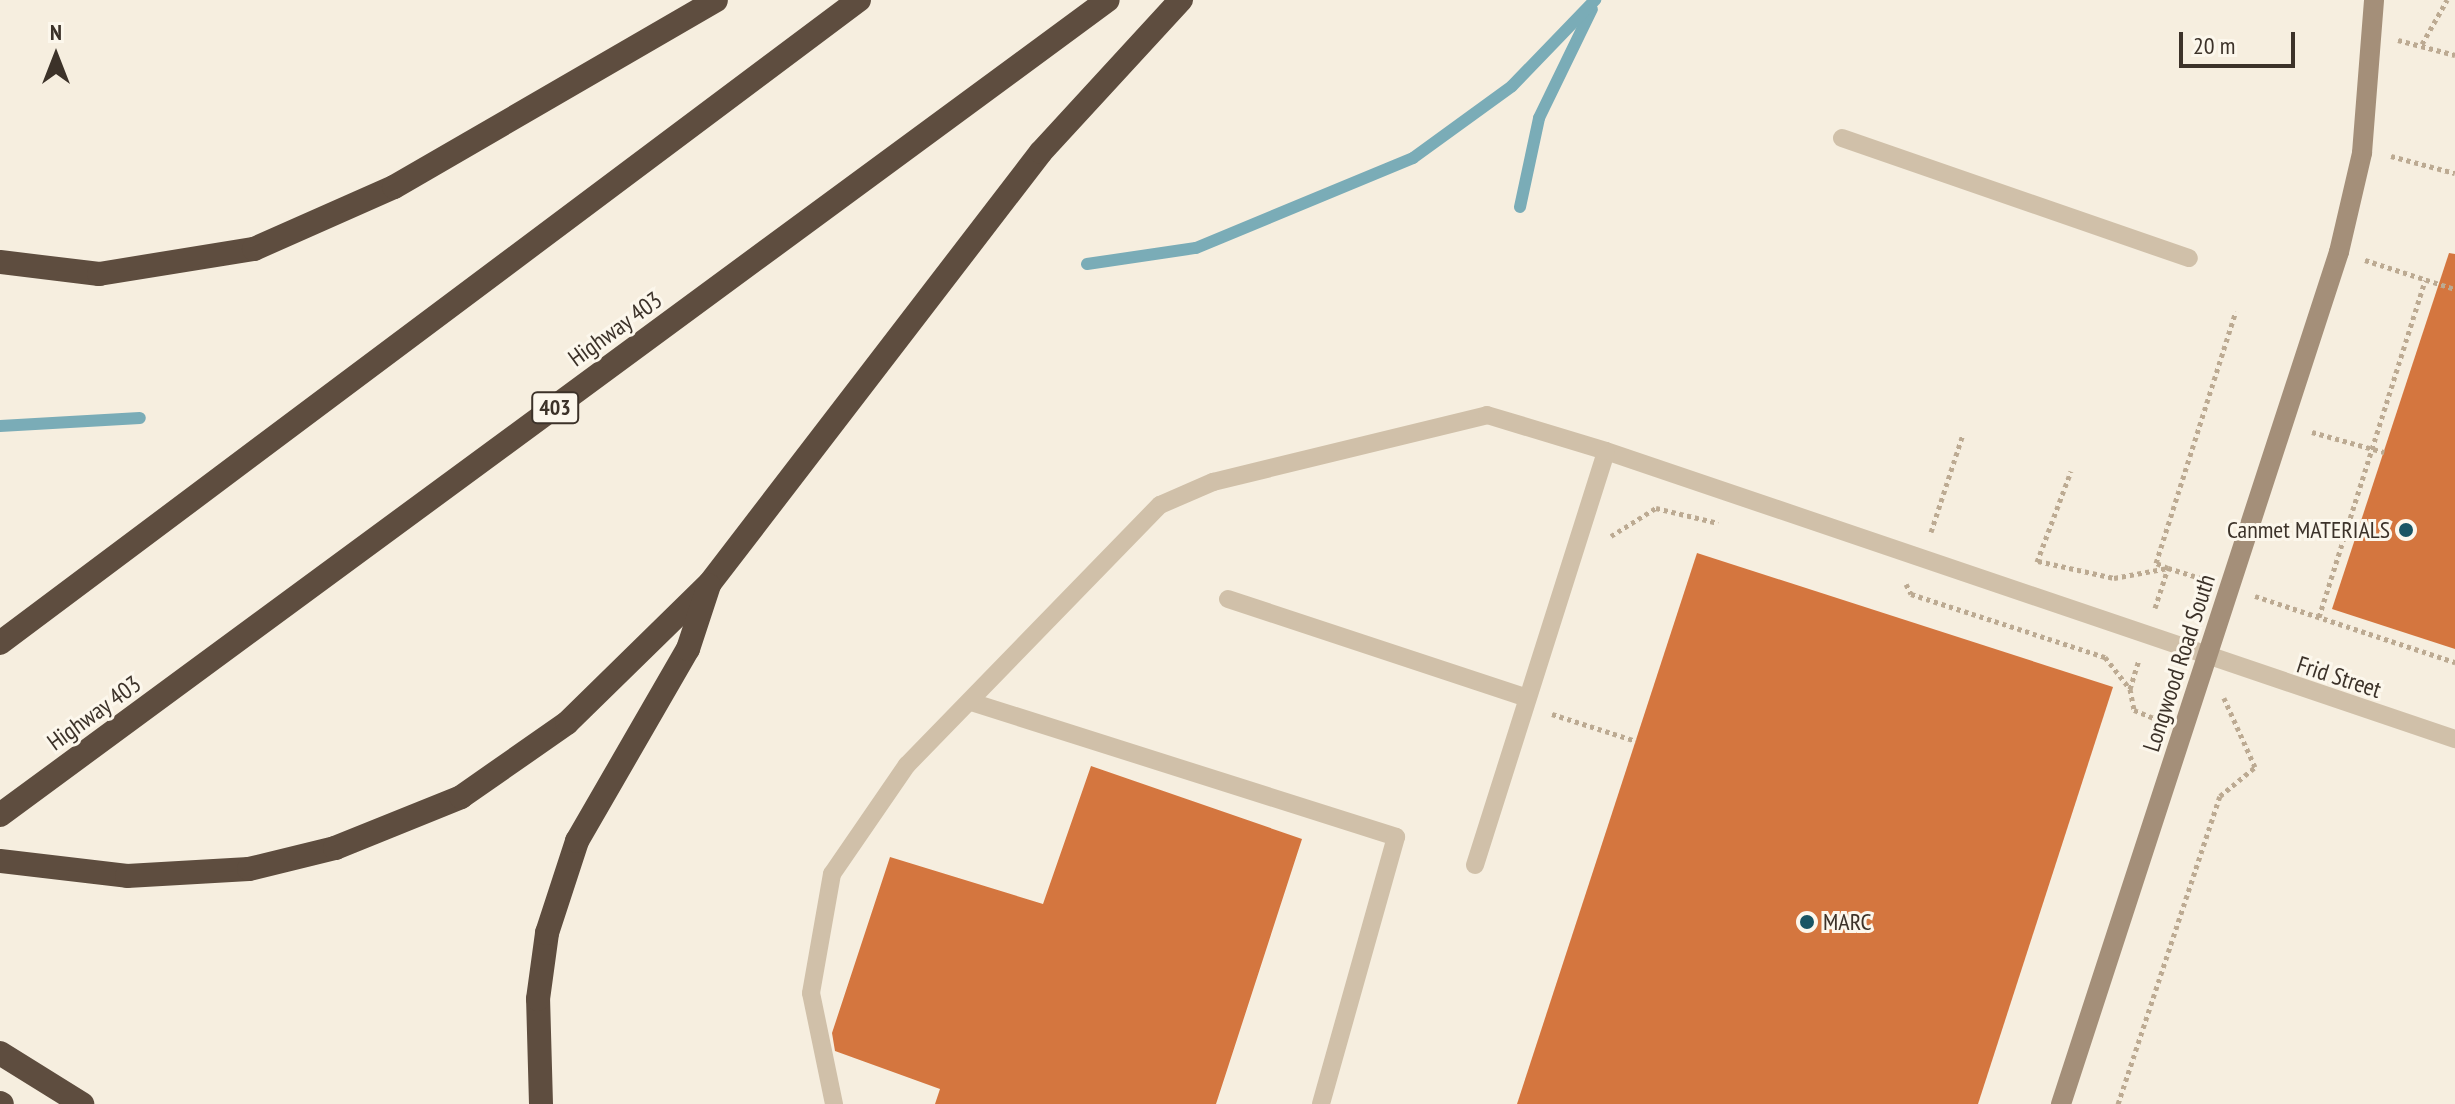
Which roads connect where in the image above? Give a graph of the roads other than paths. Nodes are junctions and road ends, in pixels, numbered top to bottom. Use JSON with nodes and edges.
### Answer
{"nodes":[{"id":1,"x":716,"y":0,"type":"edge"},
{"id":2,"x":859,"y":0,"type":"edge"},
{"id":3,"x":1108,"y":0,"type":"edge"},
{"id":4,"x":1181,"y":0,"type":"edge"},
{"id":5,"x":2374,"y":0,"type":"edge"},
{"id":6,"x":1842,"y":138,"type":"dead end"},
{"id":7,"x":2189,"y":258,"type":"dead end"},
{"id":8,"x":0,"y":262,"type":"edge"},
{"id":9,"x":1606,"y":451,"type":"junction"},
{"id":10,"x":710,"y":583,"type":"junction"},
{"id":11,"x":1228,"y":599,"type":"dead end"},
{"id":12,"x":51,"y":606,"type":"junction"},
{"id":13,"x":0,"y":634,"type":"edge"},
{"id":14,"x":0,"y":643,"type":"edge"},
{"id":15,"x":2208,"y":660,"type":"junction"},
{"id":16,"x":1527,"y":698,"type":"junction"},
{"id":17,"x":971,"y":702,"type":"junction"},
{"id":18,"x":2455,"y":739,"type":"edge"},
{"id":19,"x":0,"y":815,"type":"edge"},
{"id":20,"x":0,"y":861,"type":"edge"},
{"id":21,"x":1475,"y":865,"type":"dead end"},
{"id":22,"x":0,"y":1053,"type":"edge"},
{"id":23,"x":82,"y":1104,"type":"edge"},
{"id":24,"x":541,"y":1104,"type":"edge"},
{"id":25,"x":834,"y":1104,"type":"edge"},
{"id":26,"x":1321,"y":1104,"type":"edge"},
{"id":27,"x":2061,"y":1104,"type":"edge"}],
"edges":[{"from":1,"to":8,"type":"highway"},
{"from":2,"to":12,"type":"highway"},
{"from":3,"to":19,"type":"highway","name":"Highway 403","number":"403"},
{"from":4,"to":10,"type":"highway"},
{"from":5,"to":15,"type":"main road","name":"Longwood Road South"},
{"from":6,"to":7,"type":"lane"},
{"from":9,"to":15,"type":"lane","name":"Frid Street"},
{"from":9,"to":16,"type":"lane"},
{"from":9,"to":17,"type":"lane","name":"Frid Street"},
{"from":10,"to":20,"type":"highway"},
{"from":10,"to":24,"type":"highway"},
{"from":11,"to":16,"type":"lane"},
{"from":12,"to":13,"type":"highway"},
{"from":12,"to":14,"type":"highway"},
{"from":15,"to":18,"type":"lane","name":"Frid Street"},
{"from":15,"to":27,"type":"main road","name":"Longwood Road South"},
{"from":16,"to":21,"type":"lane"},
{"from":17,"to":25,"type":"lane","name":"Frid Street"},
{"from":17,"to":26,"type":"lane"},
{"from":22,"to":23,"type":"highway"}]}
